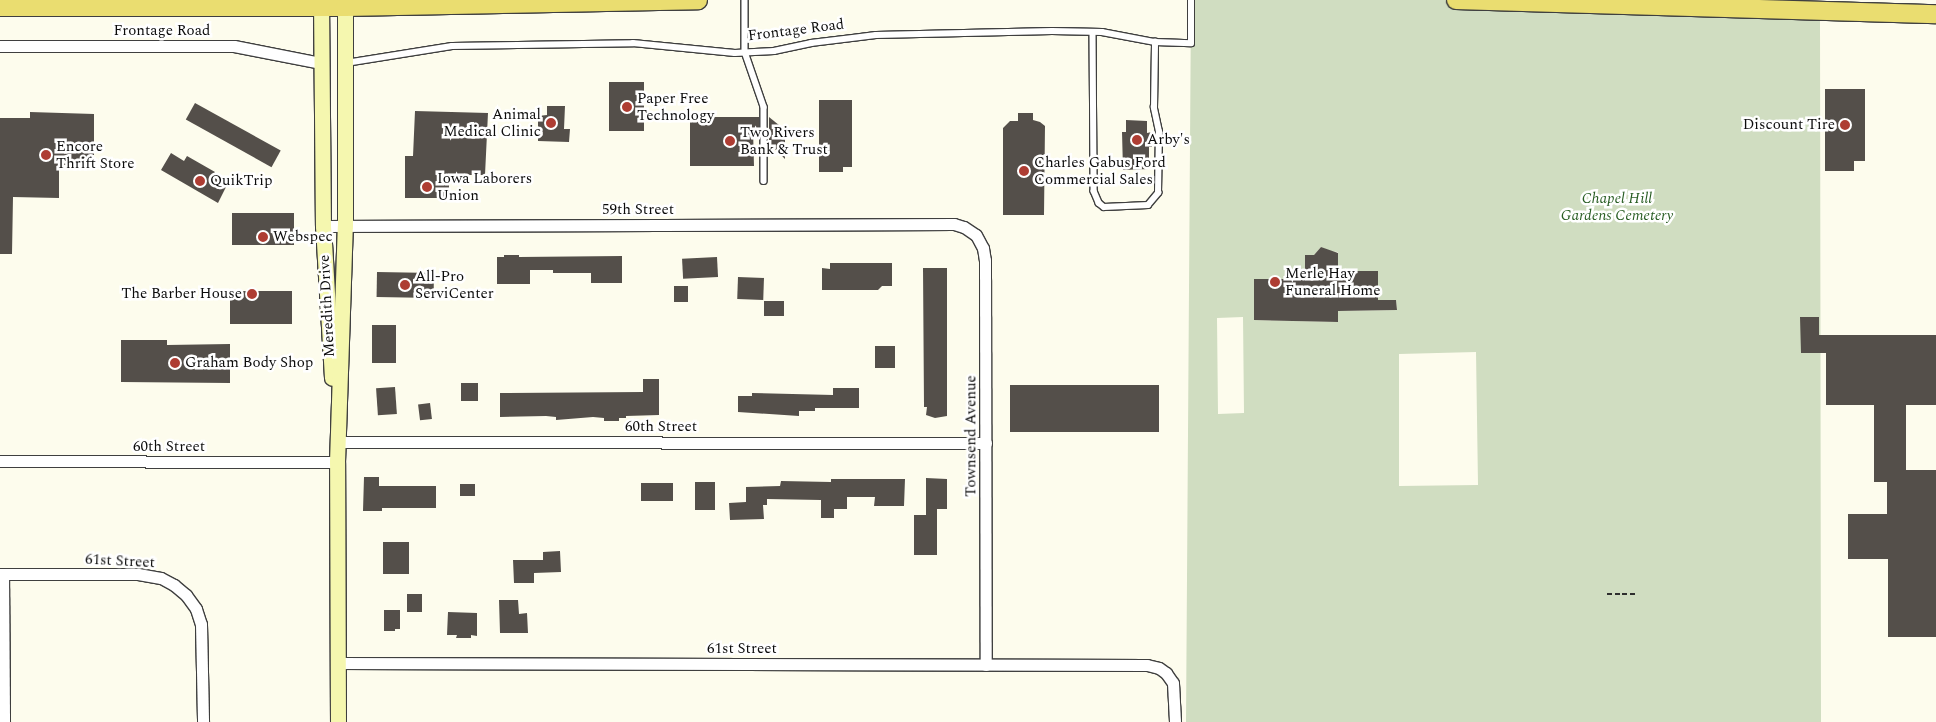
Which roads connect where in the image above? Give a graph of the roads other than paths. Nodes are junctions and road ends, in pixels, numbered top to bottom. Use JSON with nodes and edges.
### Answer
{"nodes":[{"id":1,"x":698,"y":0,"type":"edge"},
{"id":2,"x":745,"y":0,"type":"edge"},
{"id":3,"x":1191,"y":0,"type":"edge"},
{"id":4,"x":1456,"y":0,"type":"edge"},
{"id":5,"x":321,"y":3,"type":"edge"},
{"id":6,"x":345,"y":3,"type":"edge"},
{"id":7,"x":0,"y":7,"type":"edge"},
{"id":8,"x":1936,"y":14,"type":"edge"},
{"id":9,"x":1093,"y":32,"type":"junction"},
{"id":10,"x":1155,"y":42,"type":"junction"},
{"id":11,"x":0,"y":46,"type":"edge"},
{"id":12,"x":745,"y":52,"type":"junction"},
{"id":13,"x":321,"y":63,"type":"junction"},
{"id":14,"x":345,"y":63,"type":"junction"},
{"id":15,"x":764,"y":182,"type":"dead end"},
{"id":16,"x":954,"y":224,"type":"joint"},
{"id":17,"x":322,"y":226,"type":"junction"},
{"id":18,"x":346,"y":226,"type":"junction"},
{"id":19,"x":337,"y":442,"type":"junction"},
{"id":20,"x":986,"y":443,"type":"junction"},
{"id":21,"x":0,"y":461,"type":"edge"},
{"id":22,"x":337,"y":462,"type":"junction"},
{"id":23,"x":1,"y":574,"type":"edge"},
{"id":24,"x":338,"y":663,"type":"junction"},
{"id":25,"x":986,"y":665,"type":"junction"},
{"id":26,"x":4,"y":722,"type":"edge"},
{"id":27,"x":203,"y":722,"type":"edge"},
{"id":28,"x":338,"y":722,"type":"edge"},
{"id":29,"x":1175,"y":722,"type":"edge"}],
"edges":[{"from":1,"to":6,"type":"main road"},
{"from":2,"to":12,"type":"lane"},
{"from":3,"to":10,"type":"lane","name":"Frontage Road"},
{"from":4,"to":8,"type":"main road"},
{"from":5,"to":6,"type":"main road"},
{"from":5,"to":7,"type":"main road"},
{"from":5,"to":13,"type":"main road","name":"Meredith Drive"},
{"from":6,"to":14,"type":"main road","name":"Meredith Drive"},
{"from":9,"to":10,"type":"lane","name":"Frontage Road"},
{"from":9,"to":10,"type":"lane"},
{"from":9,"to":12,"type":"lane","name":"Frontage Road"},
{"from":11,"to":13,"type":"street","name":"Frontage Road"},
{"from":12,"to":14,"type":"lane","name":"Frontage Road"},
{"from":12,"to":15,"type":"lane"},
{"from":13,"to":17,"type":"main road","name":"Meredith Drive"},
{"from":14,"to":18,"type":"main road","name":"Meredith Drive"},
{"from":16,"to":18,"type":"street","name":"59th Street"},
{"from":16,"to":20,"type":"street","name":"Townsend Avenue"},
{"from":17,"to":18,"type":"street","name":"59th Street"},
{"from":17,"to":19,"type":"main road","name":"Meredith Drive"},
{"from":18,"to":19,"type":"main road","name":"Meredith Drive"},
{"from":19,"to":20,"type":"street","name":"60th Street"},
{"from":19,"to":22,"type":"main road","name":"Meredith Drive"},
{"from":20,"to":25,"type":"street","name":"Townsend Avenue"},
{"from":21,"to":22,"type":"street","name":"60th Street"},
{"from":22,"to":24,"type":"main road","name":"Meredith Drive"},
{"from":23,"to":26,"type":"street"},
{"from":23,"to":27,"type":"street","name":"61st Street"},
{"from":24,"to":25,"type":"street","name":"61st Street"},
{"from":24,"to":28,"type":"main road","name":"Meredith Drive"},
{"from":25,"to":29,"type":"street","name":"61st Street"}]}
